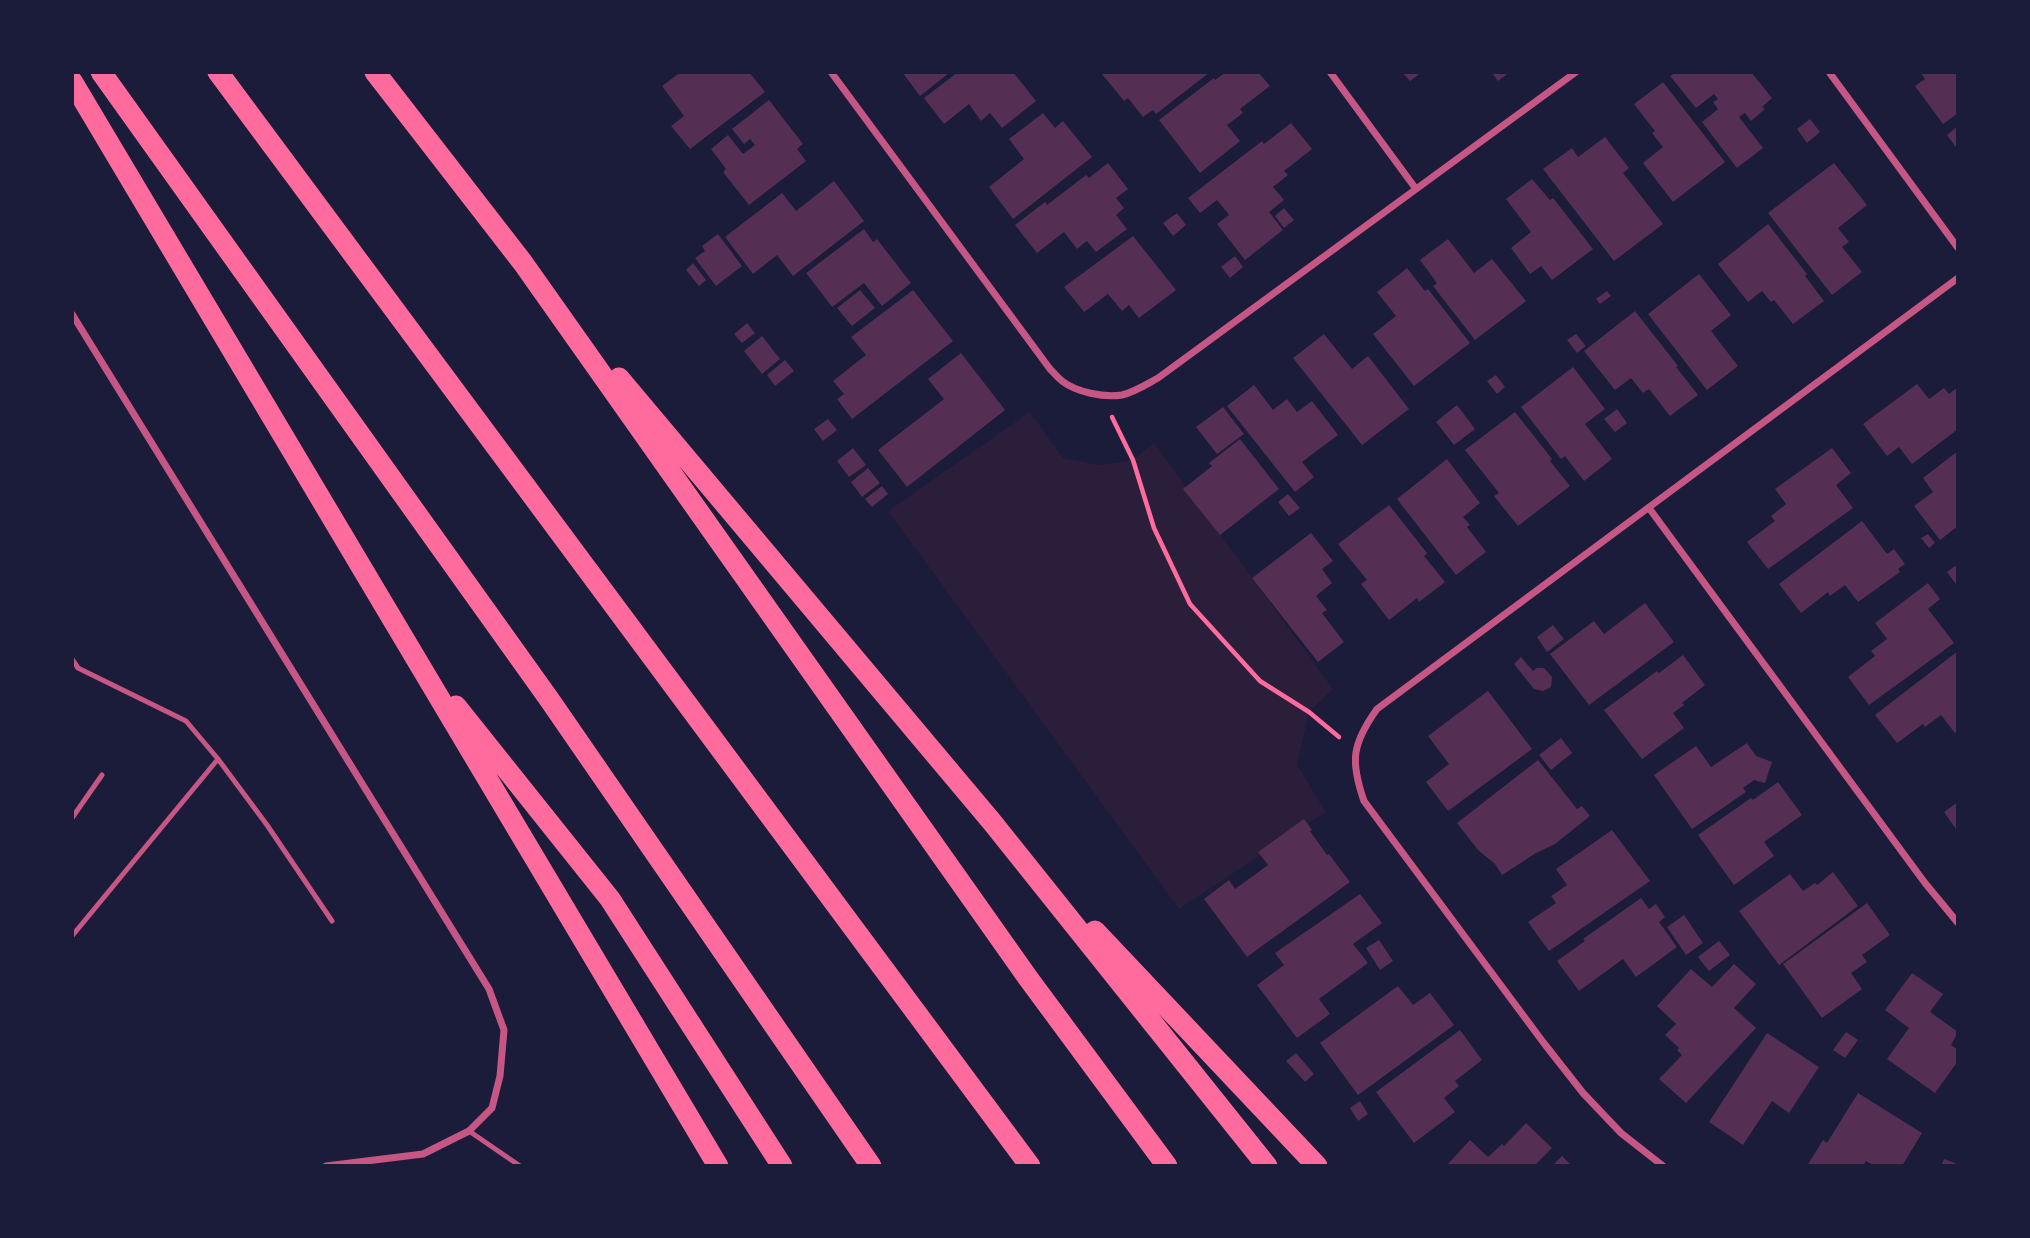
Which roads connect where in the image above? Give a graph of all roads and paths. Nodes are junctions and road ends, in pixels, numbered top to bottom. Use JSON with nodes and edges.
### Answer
{"nodes":[{"id":1,"x":101,"y":72,"type":"edge"},
{"id":2,"x":218,"y":72,"type":"edge"},
{"id":3,"x":375,"y":72,"type":"edge"},
{"id":4,"x":831,"y":72,"type":"edge"},
{"id":5,"x":1329,"y":72,"type":"edge"},
{"id":6,"x":1576,"y":72,"type":"edge"},
{"id":7,"x":1829,"y":72,"type":"edge"},
{"id":8,"x":72,"y":81,"type":"edge"},
{"id":9,"x":1416,"y":189,"type":"junction"},
{"id":10,"x":1958,"y":248,"type":"edge"},
{"id":11,"x":523,"y":263,"type":"junction"},
{"id":12,"x":1958,"y":278,"type":"edge"},
{"id":13,"x":72,"y":314,"type":"edge"},
{"id":14,"x":1102,"y":395,"type":"junction"},
{"id":15,"x":1648,"y":508,"type":"junction"},
{"id":16,"x":405,"y":641,"type":"junction"},
{"id":17,"x":72,"y":659,"type":"edge"},
{"id":18,"x":1355,"y":751,"type":"junction"},
{"id":19,"x":218,"y":759,"type":"junction"},
{"id":20,"x":102,"y":775,"type":"dead end"},
{"id":21,"x":72,"y":818,"type":"edge"},
{"id":22,"x":992,"y":822,"type":"junction"},
{"id":23,"x":332,"y":920,"type":"dead end"},
{"id":24,"x":1958,"y":923,"type":"edge"},
{"id":25,"x":72,"y":936,"type":"edge"},
{"id":26,"x":468,"y":1131,"type":"junction"},
{"id":27,"x":326,"y":1166,"type":"edge"},
{"id":28,"x":520,"y":1166,"type":"edge"},
{"id":29,"x":718,"y":1166,"type":"edge"},
{"id":30,"x":782,"y":1166,"type":"edge"},
{"id":31,"x":871,"y":1166,"type":"edge"},
{"id":32,"x":1030,"y":1166,"type":"edge"},
{"id":33,"x":1167,"y":1166,"type":"edge"},
{"id":34,"x":1267,"y":1166,"type":"edge"},
{"id":35,"x":1317,"y":1166,"type":"edge"},
{"id":36,"x":1663,"y":1166,"type":"edge"}],
"edges":[{"from":1,"to":31,"type":"highway"},
{"from":2,"to":32,"type":"highway"},
{"from":3,"to":11,"type":"highway"},
{"from":4,"to":14,"type":"street"},
{"from":5,"to":9,"type":"street"},
{"from":6,"to":9,"type":"street"},
{"from":7,"to":10,"type":"street"},
{"from":8,"to":16,"type":"highway"},
{"from":9,"to":14,"type":"street"},
{"from":11,"to":22,"type":"highway"},
{"from":11,"to":33,"type":"highway"},
{"from":12,"to":15,"type":"street"},
{"from":13,"to":26,"type":"street"},
{"from":14,"to":18,"type":"path"},
{"from":15,"to":18,"type":"street"},
{"from":15,"to":24,"type":"street"},
{"from":16,"to":29,"type":"highway"},
{"from":16,"to":30,"type":"highway"},
{"from":17,"to":19,"type":"lane"},
{"from":18,"to":36,"type":"street"},
{"from":19,"to":23,"type":"lane"},
{"from":19,"to":25,"type":"lane"},
{"from":20,"to":21,"type":"lane"},
{"from":22,"to":34,"type":"highway"},
{"from":22,"to":35,"type":"highway"},
{"from":26,"to":27,"type":"street"},
{"from":26,"to":28,"type":"lane"}]}
